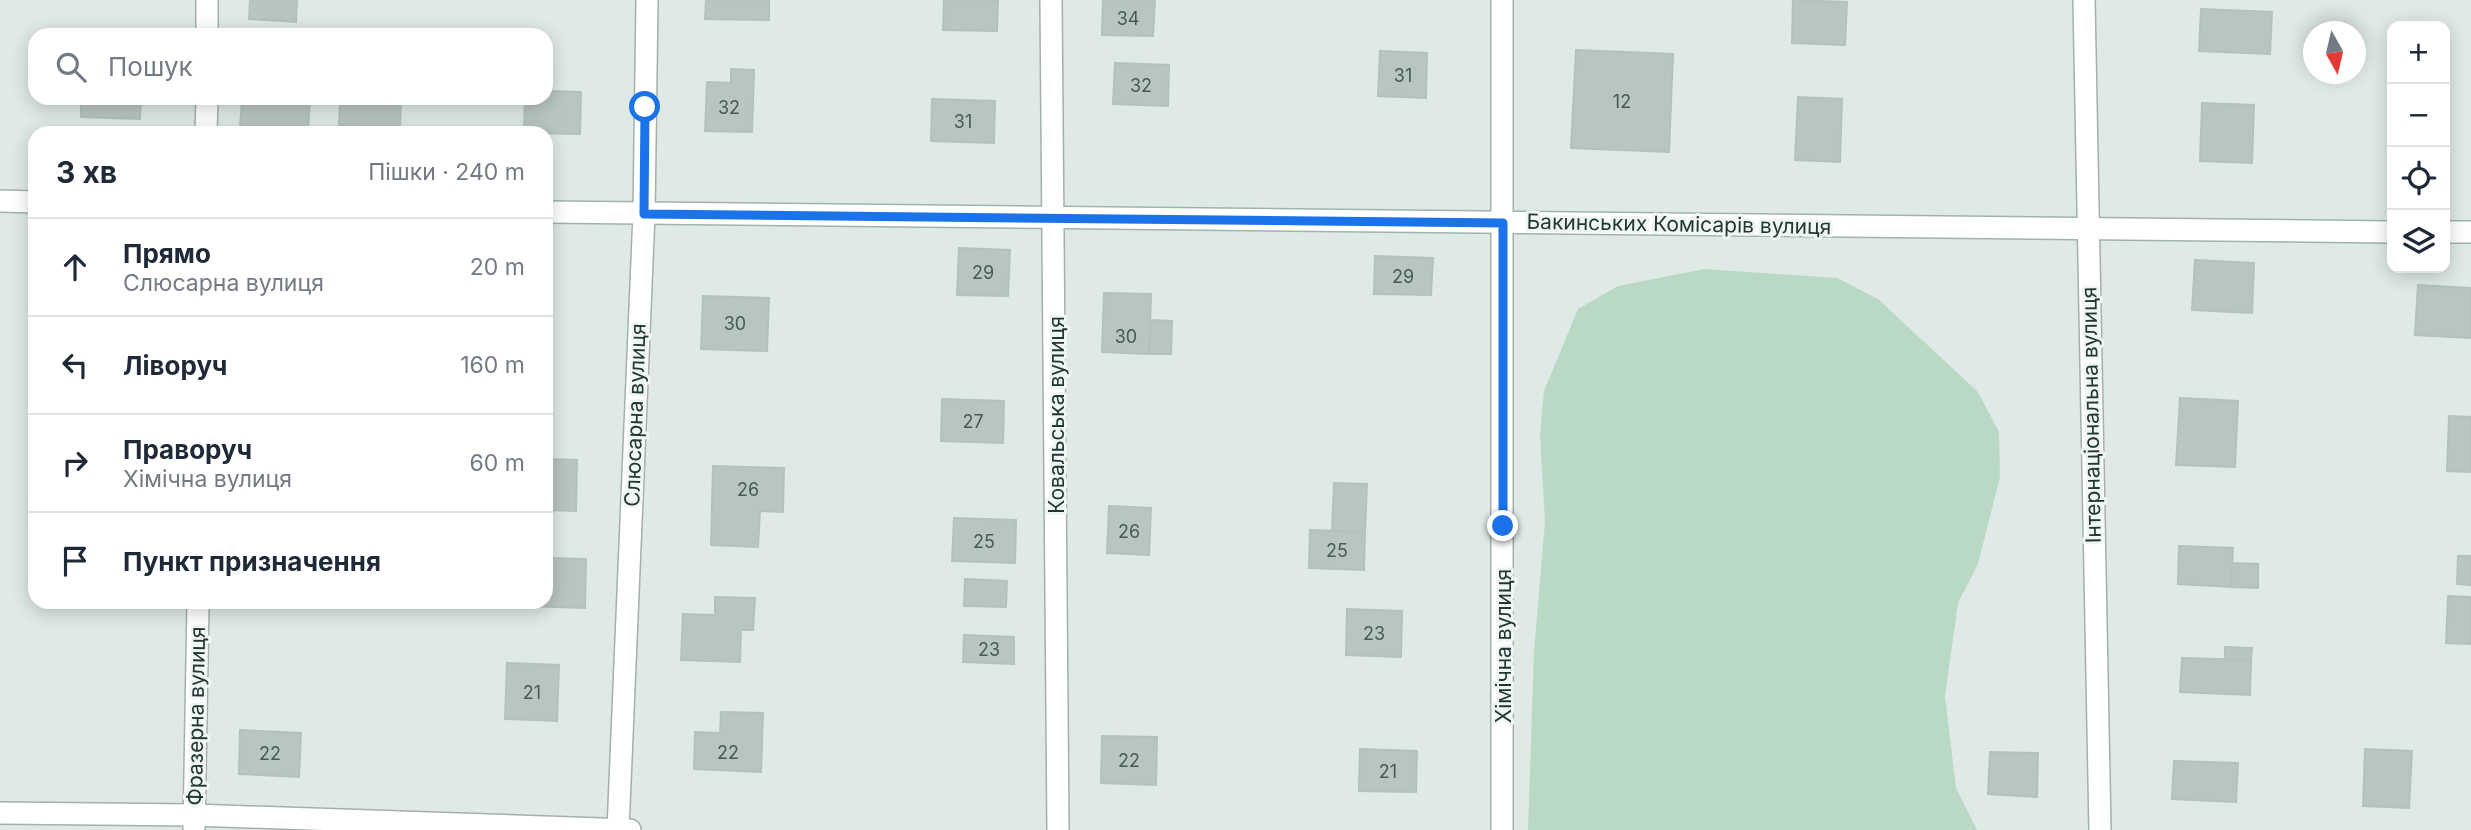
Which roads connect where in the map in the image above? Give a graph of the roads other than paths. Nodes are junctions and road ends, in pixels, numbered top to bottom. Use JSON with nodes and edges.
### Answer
{"nodes":[{"id":1,"x":207,"y":0,"type":"edge"},
{"id":2,"x":647,"y":0,"type":"edge"},
{"id":3,"x":1051,"y":0,"type":"edge"},
{"id":4,"x":1502,"y":0,"type":"edge"},
{"id":5,"x":2084,"y":0,"type":"edge"},
{"id":6,"x":207,"y":28,"type":"edge"},
{"id":7,"x":206,"y":105,"type":"edge"},
{"id":8,"x":206,"y":126,"type":"edge"},
{"id":9,"x":0,"y":201,"type":"edge"},
{"id":10,"x":28,"y":202,"type":"edge"},
{"id":11,"x":553,"y":212,"type":"edge"},
{"id":12,"x":644,"y":214,"type":"junction"},
{"id":13,"x":1054,"y":218,"type":"junction"},
{"id":14,"x":1503,"y":223,"type":"junction"},
{"id":15,"x":2087,"y":229,"type":"junction"},
{"id":16,"x":2387,"y":232,"type":"edge"},
{"id":17,"x":2450,"y":232,"type":"edge"},
{"id":18,"x":2471,"y":232,"type":"edge"},
{"id":19,"x":198,"y":609,"type":"edge"},
{"id":20,"x":0,"y":813,"type":"edge"},
{"id":21,"x":194,"y":822,"type":"edge"},
{"id":22,"x":618,"y":830,"type":"edge"},
{"id":23,"x":630,"y":830,"type":"edge"},
{"id":24,"x":1058,"y":830,"type":"edge"},
{"id":25,"x":1502,"y":830,"type":"edge"},
{"id":26,"x":2100,"y":830,"type":"edge"}],
"edges":[{"from":1,"to":6,"type":"street"},
{"from":2,"to":12,"type":"street","name":"Слюсарна вулиця"},
{"from":3,"to":13,"type":"street","name":"Ковальська вулиця"},
{"from":4,"to":14,"type":"street","name":"Хімічна вулиця"},
{"from":5,"to":15,"type":"street","name":"Інтернаціональна вулиця"},
{"from":7,"to":8,"type":"street"},
{"from":9,"to":10,"type":"street"},
{"from":11,"to":12,"type":"street","name":"Бакинських Комісарів вулиця"},
{"from":12,"to":13,"type":"street","name":"Бакинських Комісарів вулиця"},
{"from":12,"to":22,"type":"street","name":"Слюсарна вулиця"},
{"from":13,"to":14,"type":"street","name":"Бакинських Комісарів вулиця"},
{"from":13,"to":24,"type":"street","name":"Ковальська вулиця"},
{"from":14,"to":15,"type":"street","name":"Бакинських Комісарів вулиця"},
{"from":14,"to":25,"type":"street","name":"Хімічна вулиця"},
{"from":15,"to":16,"type":"street","name":"Бакинських Комісарів вулиця"},
{"from":15,"to":26,"type":"street","name":"Інтернаціональна вулиця"},
{"from":17,"to":18,"type":"street"},
{"from":19,"to":21,"type":"street","name":"Фразерна вулиця"},
{"from":20,"to":21,"type":"street"},
{"from":21,"to":22,"type":"street"},
{"from":22,"to":23,"type":"street"}]}
